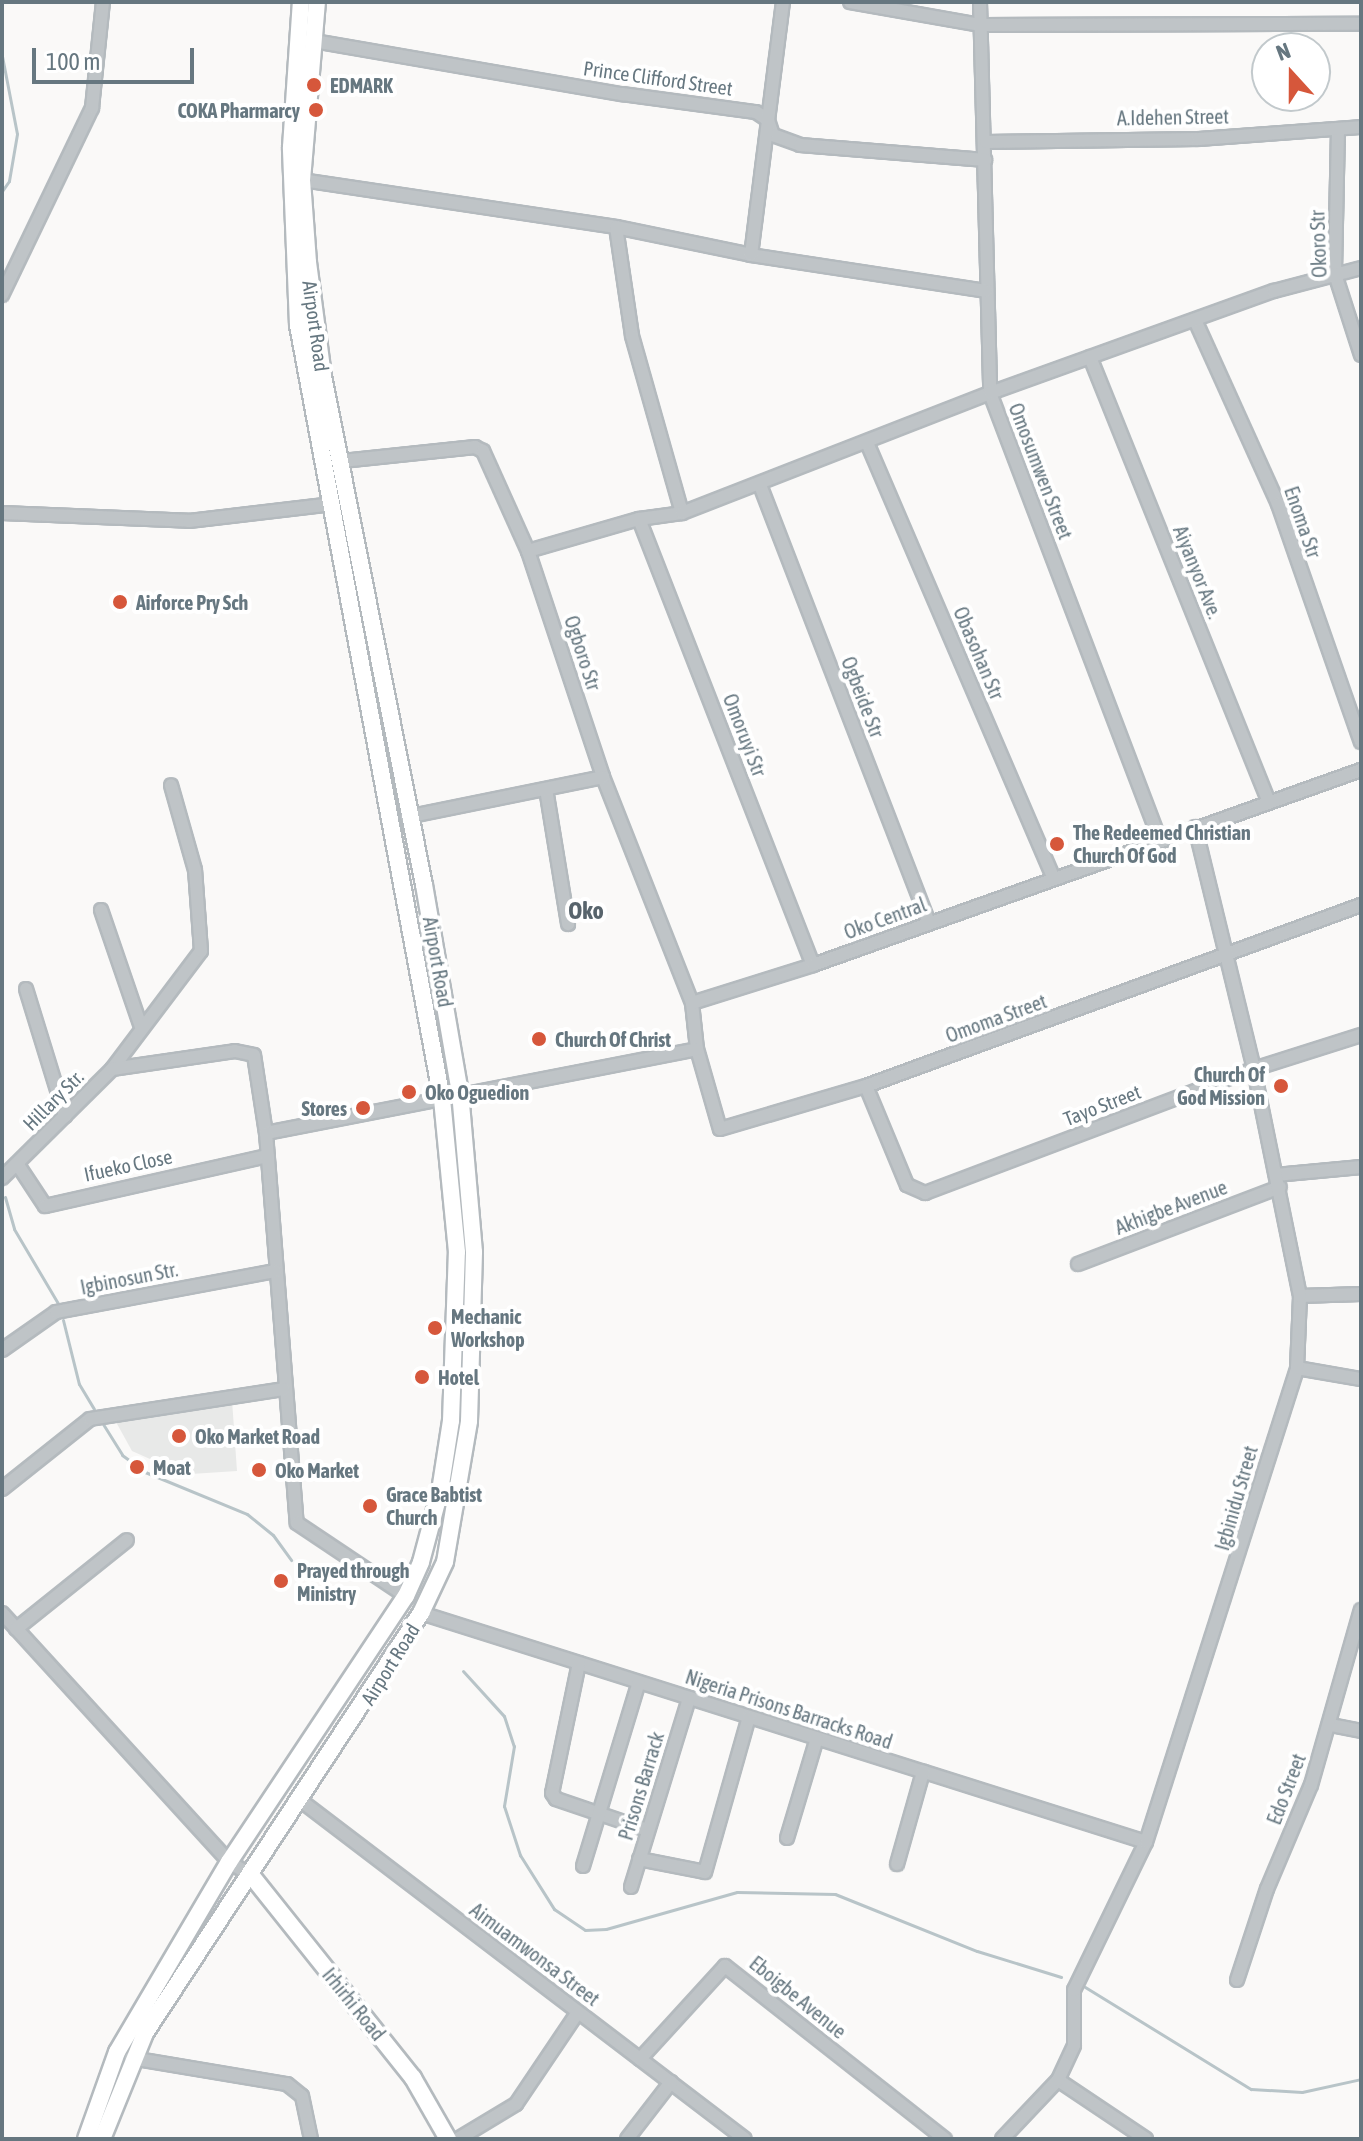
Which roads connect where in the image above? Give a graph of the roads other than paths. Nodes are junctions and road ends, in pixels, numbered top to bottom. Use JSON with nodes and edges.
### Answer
{"nodes":[{"id":1,"x":103,"y":2,"type":"edge"},
{"id":2,"x":301,"y":2,"type":"edge"},
{"id":3,"x":317,"y":2,"type":"edge"},
{"id":4,"x":783,"y":2,"type":"edge"},
{"id":5,"x":850,"y":2,"type":"edge"},
{"id":6,"x":980,"y":2,"type":"edge"},
{"id":7,"x":1361,"y":24,"type":"edge"},
{"id":8,"x":981,"y":25,"type":"junction"},
{"id":9,"x":314,"y":41,"type":"junction"},
{"id":10,"x":768,"y":120,"type":"junction"},
{"id":11,"x":1361,"y":127,"type":"edge"},
{"id":12,"x":1338,"y":129,"type":"junction"},
{"id":13,"x":986,"y":142,"type":"junction"},
{"id":14,"x":985,"y":160,"type":"junction"},
{"id":15,"x":302,"y":180,"type":"junction"},
{"id":16,"x":616,"y":227,"type":"junction"},
{"id":17,"x":751,"y":255,"type":"junction"},
{"id":18,"x":1361,"y":268,"type":"edge"},
{"id":19,"x":1335,"y":274,"type":"junction"},
{"id":20,"x":986,"y":291,"type":"junction"},
{"id":21,"x":2,"y":295,"type":"edge"},
{"id":22,"x":1195,"y":320,"type":"junction"},
{"id":23,"x":1361,"y":355,"type":"edge"},
{"id":24,"x":1090,"y":357,"type":"junction"},
{"id":25,"x":990,"y":393,"type":"junction"},
{"id":26,"x":868,"y":445,"type":"junction"},
{"id":27,"x":342,"y":461,"type":"junction"},
{"id":28,"x":760,"y":485,"type":"junction"},
{"id":29,"x":333,"y":504,"type":"junction"},
{"id":30,"x":2,"y":513,"type":"edge"},
{"id":31,"x":682,"y":513,"type":"junction"},
{"id":32,"x":639,"y":519,"type":"junction"},
{"id":33,"x":528,"y":551,"type":"junction"},
{"id":34,"x":1361,"y":742,"type":"edge"},
{"id":35,"x":1361,"y":770,"type":"edge"},
{"id":36,"x":603,"y":777,"type":"junction"},
{"id":37,"x":171,"y":785,"type":"dead end"},
{"id":38,"x":546,"y":789,"type":"junction"},
{"id":39,"x":1269,"y":802,"type":"junction"},
{"id":40,"x":407,"y":817,"type":"junction"},
{"id":41,"x":1195,"y":827,"type":"junction"},
{"id":42,"x":1159,"y":839,"type":"junction"},
{"id":43,"x":1053,"y":876,"type":"junction"},
{"id":44,"x":1361,"y":905,"type":"edge"},
{"id":45,"x":101,"y":910,"type":"dead end"},
{"id":46,"x":568,"y":924,"type":"dead end"},
{"id":47,"x":929,"y":924,"type":"junction"},
{"id":48,"x":1226,"y":955,"type":"junction"},
{"id":49,"x":813,"y":965,"type":"junction"},
{"id":50,"x":26,"y":989,"type":"dead end"},
{"id":51,"x":692,"y":1003,"type":"junction"},
{"id":52,"x":141,"y":1027,"type":"junction"},
{"id":53,"x":1361,"y":1035,"type":"edge"},
{"id":54,"x":697,"y":1049,"type":"junction"},
{"id":55,"x":112,"y":1069,"type":"junction"},
{"id":56,"x":1254,"y":1069,"type":"junction"},
{"id":57,"x":866,"y":1086,"type":"junction"},
{"id":58,"x":460,"y":1093,"type":"junction"},
{"id":59,"x":442,"y":1099,"type":"junction"},
{"id":60,"x":65,"y":1116,"type":"junction"},
{"id":61,"x":266,"y":1133,"type":"junction"},
{"id":62,"x":267,"y":1156,"type":"junction"},
{"id":63,"x":18,"y":1165,"type":"junction"},
{"id":64,"x":1361,"y":1167,"type":"edge"},
{"id":65,"x":2,"y":1178,"type":"edge"},
{"id":66,"x":1278,"y":1181,"type":"junction"},
{"id":67,"x":1078,"y":1264,"type":"dead end"},
{"id":68,"x":275,"y":1271,"type":"junction"},
{"id":69,"x":1361,"y":1294,"type":"edge"},
{"id":70,"x":1300,"y":1296,"type":"junction"},
{"id":71,"x":2,"y":1350,"type":"edge"},
{"id":72,"x":1297,"y":1368,"type":"junction"},
{"id":73,"x":1361,"y":1379,"type":"edge"},
{"id":74,"x":284,"y":1389,"type":"junction"},
{"id":75,"x":2,"y":1489,"type":"edge"},
{"id":76,"x":127,"y":1540,"type":"dead end"},
{"id":77,"x":406,"y":1596,"type":"junction"},
{"id":78,"x":1361,"y":1610,"type":"edge"},
{"id":79,"x":2,"y":1613,"type":"edge"},
{"id":80,"x":421,"y":1613,"type":"junction"},
{"id":81,"x":16,"y":1629,"type":"junction"},
{"id":82,"x":579,"y":1663,"type":"junction"},
{"id":83,"x":639,"y":1682,"type":"junction"},
{"id":84,"x":689,"y":1698,"type":"junction"},
{"id":85,"x":749,"y":1717,"type":"junction"},
{"id":86,"x":1331,"y":1725,"type":"junction"},
{"id":87,"x":1361,"y":1731,"type":"edge"},
{"id":88,"x":817,"y":1738,"type":"junction"},
{"id":89,"x":923,"y":1772,"type":"junction"},
{"id":90,"x":300,"y":1800,"type":"junction"},
{"id":91,"x":598,"y":1814,"type":"junction"},
{"id":92,"x":647,"y":1830,"type":"junction"},
{"id":93,"x":787,"y":1838,"type":"dead end"},
{"id":94,"x":1146,"y":1842,"type":"junction"},
{"id":95,"x":639,"y":1859,"type":"junction"},
{"id":96,"x":229,"y":1862,"type":"junction"},
{"id":97,"x":897,"y":1864,"type":"dead end"},
{"id":98,"x":583,"y":1866,"type":"dead end"},
{"id":99,"x":251,"y":1875,"type":"junction"},
{"id":100,"x":631,"y":1887,"type":"dead end"},
{"id":101,"x":1237,"y":1980,"type":"dead end"},
{"id":102,"x":578,"y":2012,"type":"junction"},
{"id":103,"x":131,"y":2058,"type":"junction"},
{"id":104,"x":640,"y":2059,"type":"junction"},
{"id":105,"x":1058,"y":2080,"type":"junction"},
{"id":106,"x":671,"y":2082,"type":"junction"},
{"id":107,"x":86,"y":2139,"type":"edge"},
{"id":108,"x":102,"y":2139,"type":"edge"},
{"id":109,"x":311,"y":2139,"type":"edge"},
{"id":110,"x":448,"y":2139,"type":"edge"},
{"id":111,"x":458,"y":2139,"type":"edge"},
{"id":112,"x":627,"y":2139,"type":"edge"},
{"id":113,"x":745,"y":2139,"type":"edge"},
{"id":114,"x":945,"y":2139,"type":"edge"},
{"id":115,"x":1002,"y":2139,"type":"edge"},
{"id":116,"x":1146,"y":2139,"type":"edge"}],
"edges":[{"from":1,"to":21,"type":"street"},
{"from":2,"to":29,"type":"main road","name":"Airport Road"},
{"from":3,"to":9,"type":"main road","name":"Airport Road"},
{"from":4,"to":10,"type":"street"},
{"from":5,"to":8,"type":"street"},
{"from":6,"to":8,"type":"street","name":"Omosumwen Street"},
{"from":7,"to":8,"type":"street"},
{"from":8,"to":13,"type":"street","name":"Omosumwen Street"},
{"from":9,"to":10,"type":"street","name":"Prince Clifford Street"},
{"from":9,"to":15,"type":"main road","name":"Airport Road"},
{"from":10,"to":14,"type":"street","name":"Prince Clifford Street"},
{"from":10,"to":17,"type":"street"},
{"from":11,"to":12,"type":"street","name":"A.Idehen Street"},
{"from":12,"to":13,"type":"street","name":"A.Idehen Street"},
{"from":12,"to":19,"type":"street","name":"Okoro Str"},
{"from":13,"to":14,"type":"street","name":"Omosumwen Street"},
{"from":14,"to":20,"type":"street","name":"Omosumwen Street"},
{"from":15,"to":16,"type":"street"},
{"from":15,"to":27,"type":"main road","name":"Airport Road"},
{"from":16,"to":17,"type":"street"},
{"from":16,"to":31,"type":"street"},
{"from":17,"to":20,"type":"street"},
{"from":18,"to":19,"type":"street"},
{"from":19,"to":22,"type":"street"},
{"from":19,"to":23,"type":"street","name":"Okoro Str"},
{"from":20,"to":25,"type":"street","name":"Omosumwen Street"},
{"from":22,"to":24,"type":"street"},
{"from":22,"to":34,"type":"street","name":"Enoma Str"},
{"from":24,"to":25,"type":"street"},
{"from":24,"to":39,"type":"street","name":"Aiyanyor Ave."},
{"from":25,"to":26,"type":"street"},
{"from":25,"to":42,"type":"street","name":"Omosumwen Street"},
{"from":26,"to":28,"type":"street"},
{"from":26,"to":43,"type":"street","name":"Obasohan Str"},
{"from":27,"to":33,"type":"street","name":"Ogboro Str"},
{"from":27,"to":40,"type":"main road","name":"Airport Road"},
{"from":28,"to":31,"type":"street"},
{"from":28,"to":47,"type":"street","name":"Ogbeide Str"},
{"from":29,"to":30,"type":"street"},
{"from":29,"to":59,"type":"main road","name":"Airport Road"},
{"from":31,"to":32,"type":"street"},
{"from":32,"to":33,"type":"street"},
{"from":32,"to":49,"type":"street","name":"Omoruyi Str"},
{"from":33,"to":36,"type":"street","name":"Ogboro Str"},
{"from":35,"to":39,"type":"street","name":"Oko Central"},
{"from":36,"to":38,"type":"street"},
{"from":36,"to":51,"type":"street","name":"Ogboro Str"},
{"from":37,"to":52,"type":"street"},
{"from":38,"to":40,"type":"street"},
{"from":38,"to":46,"type":"street"},
{"from":39,"to":41,"type":"street","name":"Oko Central"},
{"from":40,"to":58,"type":"main road","name":"Airport Road"},
{"from":41,"to":42,"type":"street","name":"Oko Central"},
{"from":41,"to":48,"type":"street","name":"Igbinidu Street"},
{"from":42,"to":43,"type":"street","name":"Oko Central"},
{"from":43,"to":47,"type":"street","name":"Oko Central"},
{"from":44,"to":48,"type":"street","name":"Omoma Street"},
{"from":45,"to":52,"type":"street"},
{"from":47,"to":49,"type":"street","name":"Oko Central"},
{"from":48,"to":56,"type":"street","name":"Igbinidu Street"},
{"from":48,"to":57,"type":"street","name":"Omoma Street"},
{"from":49,"to":51,"type":"street","name":"Oko Central"},
{"from":50,"to":60,"type":"street"},
{"from":51,"to":54,"type":"street"},
{"from":52,"to":55,"type":"street"},
{"from":53,"to":56,"type":"street","name":"Tayo Street"},
{"from":54,"to":57,"type":"street","name":"Omoma Street"},
{"from":54,"to":58,"type":"street"},
{"from":55,"to":60,"type":"street","name":"Hillary Str."},
{"from":55,"to":61,"type":"street","name":"Hillary Str."},
{"from":56,"to":57,"type":"street","name":"Tayo Street"},
{"from":56,"to":66,"type":"street","name":"Igbinidu Street"},
{"from":58,"to":59,"type":"street"},
{"from":58,"to":80,"type":"main road","name":"Airport Road"},
{"from":59,"to":61,"type":"street"},
{"from":59,"to":77,"type":"main road","name":"Airport Road"},
{"from":60,"to":63,"type":"street","name":"Hillary Str."},
{"from":61,"to":62,"type":"street"},
{"from":62,"to":63,"type":"street","name":"Ifueko Close"},
{"from":62,"to":68,"type":"street"},
{"from":63,"to":65,"type":"street","name":"Hillary Str."},
{"from":64,"to":66,"type":"street","name":"Akhigbe Avenue"},
{"from":66,"to":67,"type":"street","name":"Akhigbe Avenue"},
{"from":66,"to":70,"type":"street","name":"Igbinidu Street"},
{"from":68,"to":71,"type":"street","name":"Igbinosun Str."},
{"from":68,"to":74,"type":"street"},
{"from":69,"to":70,"type":"street"},
{"from":70,"to":72,"type":"street","name":"Igbinidu Street"},
{"from":72,"to":73,"type":"street"},
{"from":72,"to":94,"type":"street","name":"Igbinidu Street"},
{"from":74,"to":75,"type":"street"},
{"from":74,"to":77,"type":"street"},
{"from":76,"to":81,"type":"street"},
{"from":77,"to":96,"type":"main road","name":"Airport Road"},
{"from":78,"to":86,"type":"street","name":"Edo Street"},
{"from":79,"to":81,"type":"street"},
{"from":80,"to":82,"type":"street","name":"Nigeria Prisons Barracks Road"},
{"from":80,"to":90,"type":"main road","name":"Airport Road"},
{"from":81,"to":96,"type":"street"},
{"from":82,"to":83,"type":"street","name":"Nigeria Prisons Barracks Road"},
{"from":82,"to":91,"type":"street"},
{"from":83,"to":84,"type":"street","name":"Nigeria Prisons Barracks Road"},
{"from":83,"to":91,"type":"street"},
{"from":84,"to":85,"type":"street","name":"Nigeria Prisons Barracks Road"},
{"from":84,"to":92,"type":"street","name":"Prisons Barrack"},
{"from":85,"to":88,"type":"street","name":"Nigeria Prisons Barracks Road"},
{"from":85,"to":95,"type":"street"},
{"from":86,"to":87,"type":"street"},
{"from":86,"to":101,"type":"street","name":"Edo Street"},
{"from":88,"to":89,"type":"street","name":"Nigeria Prisons Barracks Road"},
{"from":88,"to":93,"type":"street"},
{"from":89,"to":94,"type":"street","name":"Nigeria Prisons Barracks Road"},
{"from":89,"to":97,"type":"street"},
{"from":90,"to":99,"type":"main road","name":"Airport Road"},
{"from":90,"to":102,"type":"street","name":"Aimuamwonsa Street"},
{"from":91,"to":92,"type":"street"},
{"from":91,"to":98,"type":"street"},
{"from":92,"to":95,"type":"street","name":"Prisons Barrack"},
{"from":94,"to":105,"type":"street","name":"Igbinidu Street"},
{"from":95,"to":100,"type":"street","name":"Prisons Barrack"},
{"from":96,"to":99,"type":"street"},
{"from":96,"to":107,"type":"main road","name":"Airport Road"},
{"from":99,"to":103,"type":"main road","name":"Airport Road"},
{"from":99,"to":110,"type":"main road","name":"Irhirhi Road"},
{"from":102,"to":104,"type":"street","name":"Aimuamwonsa Street"},
{"from":102,"to":111,"type":"street"},
{"from":103,"to":108,"type":"main road","name":"Airport Road"},
{"from":103,"to":109,"type":"street"},
{"from":104,"to":106,"type":"street","name":"Aimuamwonsa Street"},
{"from":104,"to":114,"type":"street","name":"Eboigbe Avenue"},
{"from":105,"to":115,"type":"street","name":"Igbinidu Street"},
{"from":105,"to":116,"type":"street"},
{"from":106,"to":112,"type":"street"},
{"from":106,"to":113,"type":"street","name":"Aimuamwonsa Street"}]}
